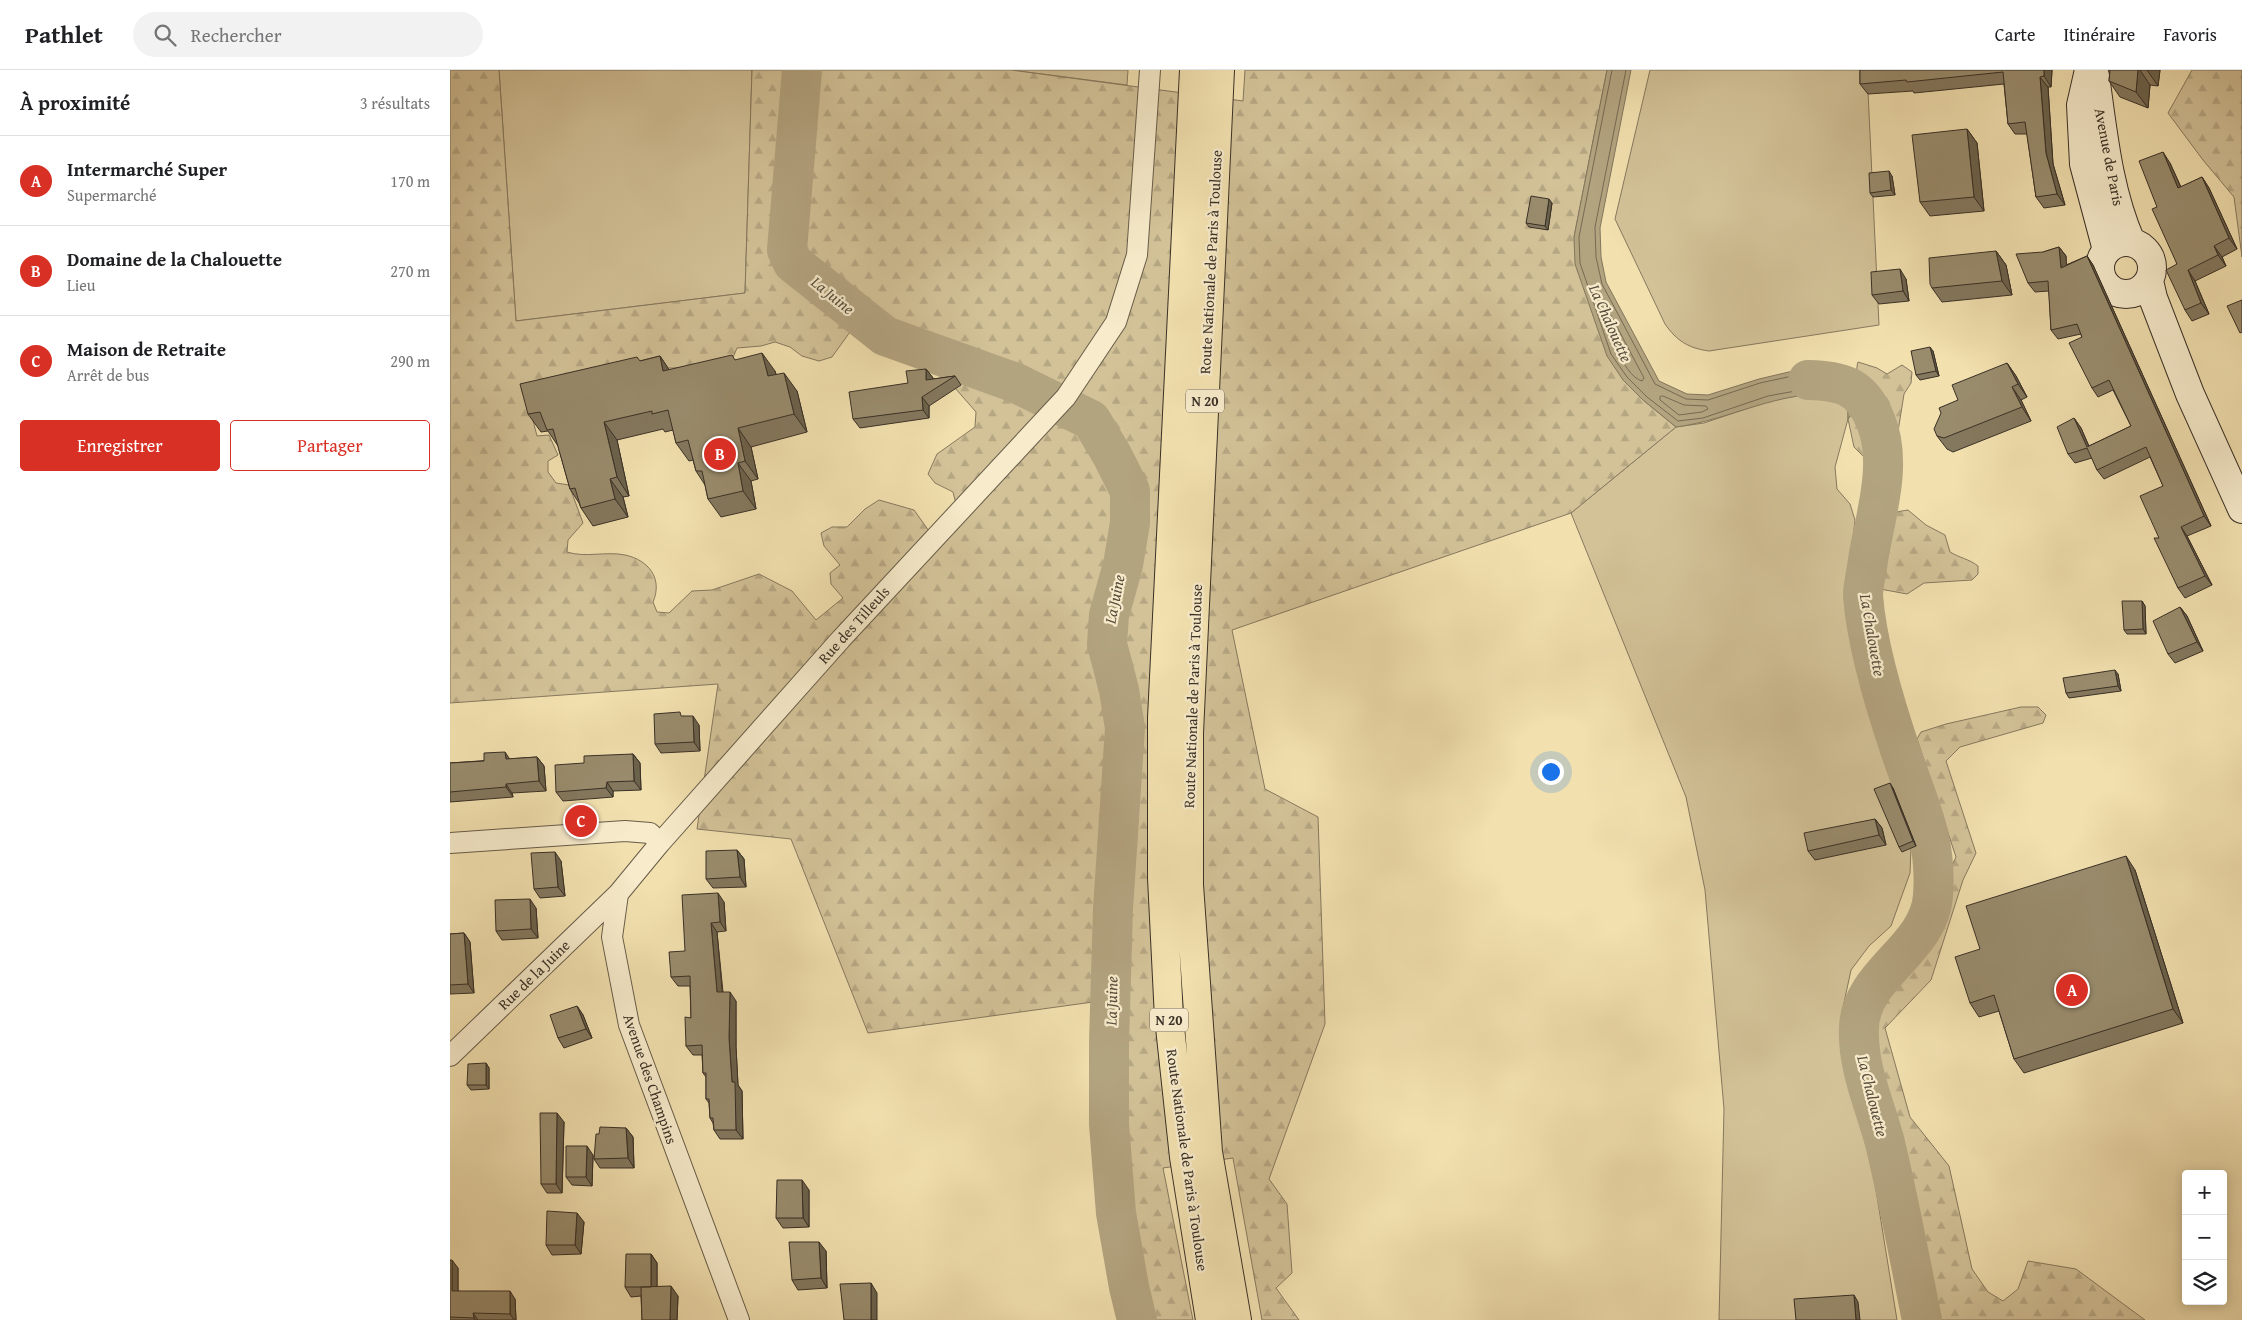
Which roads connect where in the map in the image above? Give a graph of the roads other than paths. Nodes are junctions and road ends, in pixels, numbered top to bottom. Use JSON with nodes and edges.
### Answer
{"nodes":[{"id":1,"x":1150,"y":70,"type":"edge"},
{"id":2,"x":1194,"y":70,"type":"edge"},
{"id":3,"x":1220,"y":70,"type":"edge"},
{"id":4,"x":2089,"y":70,"type":"edge"},
{"id":5,"x":2095,"y":70,"type":"edge"},
{"id":6,"x":2084,"y":164,"type":"junction"},
{"id":7,"x":2110,"y":175,"type":"junction"},
{"id":8,"x":2119,"y":246,"type":"junction"},
{"id":9,"x":2138,"y":287,"type":"junction"},
{"id":10,"x":2242,"y":509,"type":"edge"},
{"id":11,"x":450,"y":843,"type":"edge"},
{"id":12,"x":660,"y":843,"type":"junction"},
{"id":13,"x":618,"y":894,"type":"junction"},
{"id":14,"x":450,"y":1056,"type":"edge"},
{"id":15,"x":739,"y":1320,"type":"edge"},
{"id":16,"x":1210,"y":1320,"type":"edge"},
{"id":17,"x":1236,"y":1320,"type":"edge"}],
"edges":[{"from":1,"to":12,"type":"street","name":"Rue des Tilleuls"},
{"from":2,"to":16,"type":"main road","name":"Route Nationale de Paris à Toulouse","number":"N 20"},
{"from":3,"to":17,"type":"main road","name":"Route Nationale de Paris à Toulouse","number":"N 20"},
{"from":4,"to":6,"type":"main road","name":"Avenue de Paris"},
{"from":5,"to":7,"type":"main road","name":"Avenue de Paris"},
{"from":6,"to":7,"type":"main road"},
{"from":6,"to":8,"type":"main road","name":"Avenue de Paris"},
{"from":7,"to":8,"type":"main road","name":"Avenue de Paris"},
{"from":8,"to":9,"type":"main road"},
{"from":8,"to":9,"type":"main road"},
{"from":9,"to":10,"type":"main road"},
{"from":11,"to":12,"type":"street"},
{"from":12,"to":13,"type":"street"},
{"from":13,"to":14,"type":"street","name":"Rue de la Juine"},
{"from":13,"to":15,"type":"street","name":"Avenue des Champins"}]}
